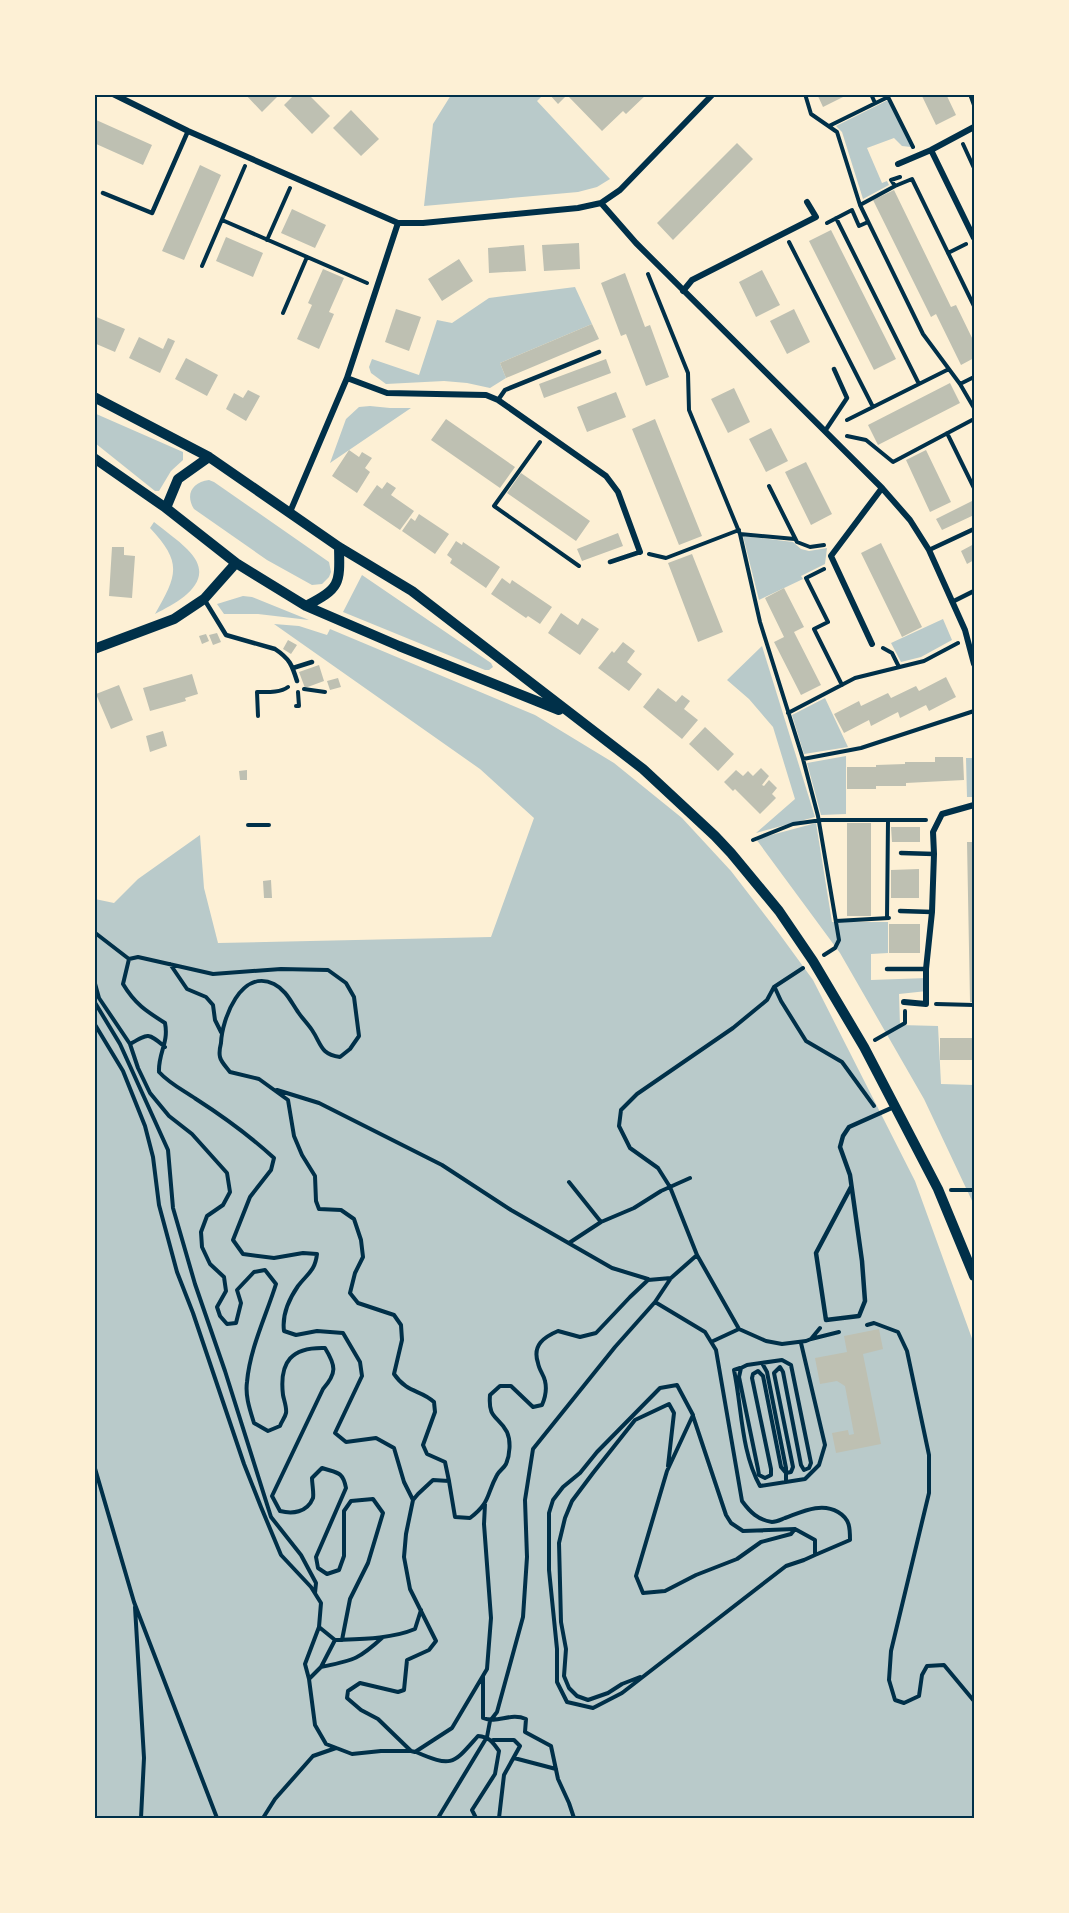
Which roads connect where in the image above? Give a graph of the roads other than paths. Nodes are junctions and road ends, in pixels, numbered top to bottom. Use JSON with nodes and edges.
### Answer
{"nodes":[{"id":1,"x":113,"y":94,"type":"edge"},
{"id":2,"x":713,"y":94,"type":"edge"},
{"id":3,"x":975,"y":127,"type":"edge"},
{"id":4,"x":188,"y":131,"type":"junction"},
{"id":5,"x":931,"y":150,"type":"junction"},
{"id":6,"x":898,"y":164,"type":"dead end"},
{"id":7,"x":103,"y":193,"type":"dead end"},
{"id":8,"x":807,"y":202,"type":"dead end"},
{"id":9,"x":601,"y":203,"type":"junction"},
{"id":10,"x":398,"y":223,"type":"junction"},
{"id":11,"x":975,"y":239,"type":"edge"},
{"id":12,"x":683,"y":291,"type":"junction"},
{"id":13,"x":599,"y":352,"type":"dead end"},
{"id":14,"x":834,"y":369,"type":"dead end"},
{"id":15,"x":347,"y":378,"type":"junction"},
{"id":16,"x":94,"y":397,"type":"edge"},
{"id":17,"x":498,"y":400,"type":"junction"},
{"id":18,"x":825,"y":431,"type":"junction"},
{"id":19,"x":209,"y":457,"type":"junction"},
{"id":20,"x":94,"y":458,"type":"edge"},
{"id":21,"x":882,"y":488,"type":"junction"},
{"id":22,"x":166,"y":508,"type":"junction"},
{"id":23,"x":290,"y":512,"type":"junction"},
{"id":24,"x":975,"y":529,"type":"edge"},
{"id":25,"x":339,"y":548,"type":"junction"},
{"id":26,"x":929,"y":550,"type":"junction"},
{"id":27,"x":640,"y":552,"type":"joint"},
{"id":28,"x":610,"y":562,"type":"dead end"},
{"id":29,"x":236,"y":563,"type":"junction"},
{"id":30,"x":975,"y":591,"type":"edge"},
{"id":31,"x":204,"y":599,"type":"junction"},
{"id":32,"x":952,"y":602,"type":"junction"},
{"id":33,"x":306,"y":606,"type":"junction"},
{"id":34,"x":872,"y":644,"type":"road end"},
{"id":35,"x":94,"y":649,"type":"edge"},
{"id":36,"x":312,"y":662,"type":"dead end"},
{"id":37,"x":975,"y":664,"type":"edge"},
{"id":38,"x":293,"y":668,"type":"junction"},
{"id":39,"x":298,"y":684,"type":"road end"},
{"id":40,"x":570,"y":714,"type":"junction"},
{"id":41,"x":975,"y":805,"type":"edge"},
{"id":42,"x":902,"y":853,"type":"dead end"},
{"id":43,"x":934,"y":854,"type":"junction"},
{"id":44,"x":900,"y":911,"type":"road end"},
{"id":45,"x":933,"y":912,"type":"junction"},
{"id":46,"x":887,"y":969,"type":"dead end"},
{"id":47,"x":926,"y":969,"type":"junction"},
{"id":48,"x":904,"y":1002,"type":"road end"},
{"id":49,"x":896,"y":1106,"type":"junction"},
{"id":50,"x":851,"y":1187,"type":"junction"},
{"id":51,"x":975,"y":1276,"type":"edge"}],
"edges":[{"from":1,"to":4,"type":"street"},
{"from":2,"to":9,"type":"street"},
{"from":3,"to":5,"type":"street"},
{"from":4,"to":7,"type":"lane"},
{"from":4,"to":10,"type":"street"},
{"from":5,"to":6,"type":"street"},
{"from":5,"to":11,"type":"street"},
{"from":8,"to":12,"type":"street"},
{"from":9,"to":10,"type":"street"},
{"from":9,"to":12,"type":"street"},
{"from":10,"to":15,"type":"street"},
{"from":12,"to":18,"type":"street"},
{"from":13,"to":17,"type":"lane"},
{"from":14,"to":18,"type":"lane"},
{"from":15,"to":17,"type":"street"},
{"from":15,"to":23,"type":"street"},
{"from":16,"to":19,"type":"street"},
{"from":17,"to":27,"type":"street"},
{"from":18,"to":21,"type":"street"},
{"from":19,"to":22,"type":"street"},
{"from":19,"to":23,"type":"street"},
{"from":20,"to":22,"type":"street"},
{"from":21,"to":26,"type":"street"},
{"from":21,"to":34,"type":"street"},
{"from":22,"to":29,"type":"street"},
{"from":23,"to":25,"type":"street"},
{"from":24,"to":26,"type":"lane"},
{"from":25,"to":33,"type":"street"},
{"from":25,"to":40,"type":"street"},
{"from":26,"to":32,"type":"street"},
{"from":27,"to":28,"type":"lane"},
{"from":29,"to":31,"type":"street"},
{"from":29,"to":33,"type":"street"},
{"from":30,"to":32,"type":"lane"},
{"from":31,"to":35,"type":"street"},
{"from":31,"to":38,"type":"lane"},
{"from":32,"to":37,"type":"street"},
{"from":33,"to":40,"type":"street"},
{"from":36,"to":38,"type":"lane"},
{"from":38,"to":39,"type":"lane"},
{"from":40,"to":49,"type":"street"},
{"from":41,"to":43,"type":"street"},
{"from":42,"to":43,"type":"lane"},
{"from":43,"to":45,"type":"street"},
{"from":44,"to":45,"type":"lane"},
{"from":45,"to":47,"type":"street"},
{"from":46,"to":47,"type":"lane"},
{"from":47,"to":48,"type":"street"},
{"from":49,"to":50,"type":"lane"},
{"from":49,"to":51,"type":"street"},
{"from":50,"to":50,"type":"lane"}]}
